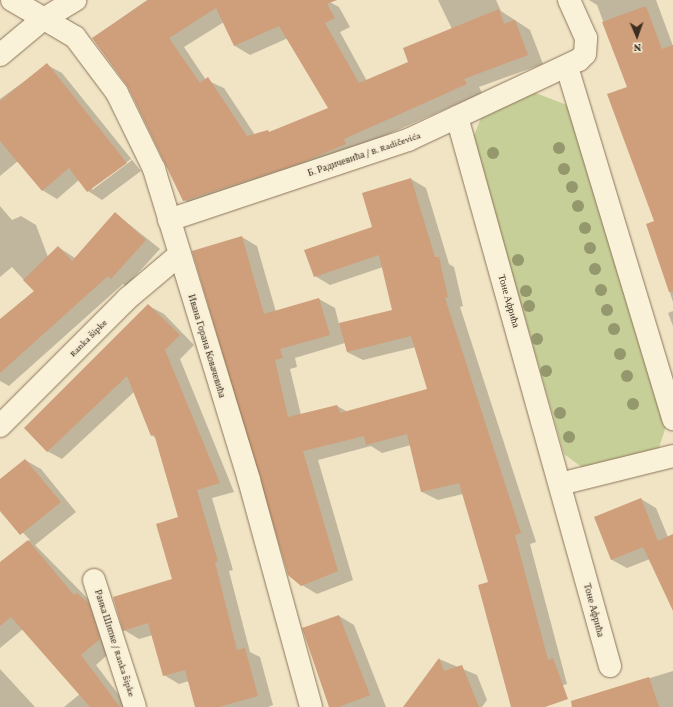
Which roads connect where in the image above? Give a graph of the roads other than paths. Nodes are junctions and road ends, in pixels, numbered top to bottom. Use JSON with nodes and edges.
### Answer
{"nodes":[{"id":1,"x":12,"y":0,"type":"edge"},
{"id":2,"x":75,"y":0,"type":"edge"},
{"id":3,"x":569,"y":0,"type":"edge"},
{"id":4,"x":42,"y":20,"type":"junction"},
{"id":5,"x":0,"y":55,"type":"edge"},
{"id":6,"x":567,"y":67,"type":"junction"},
{"id":7,"x":457,"y":117,"type":"junction"},
{"id":8,"x":169,"y":220,"type":"junction"},
{"id":9,"x":179,"y":255,"type":"junction"},
{"id":10,"x":673,"y":419,"type":"edge"},
{"id":11,"x":0,"y":426,"type":"edge"},
{"id":12,"x":673,"y":456,"type":"edge"},
{"id":13,"x":560,"y":484,"type":"junction"},
{"id":14,"x":94,"y":580,"type":"dead end"},
{"id":15,"x":610,"y":666,"type":"dead end"},
{"id":16,"x":135,"y":707,"type":"edge"},
{"id":17,"x":311,"y":707,"type":"edge"}],
"edges":[{"from":1,"to":4,"type":"street","name":"Ивана Горана Ковачевића"},
{"from":2,"to":4,"type":"street"},
{"from":3,"to":6,"type":"street","name":"Б. Радичевића / B. Radičevića"},
{"from":4,"to":5,"type":"street"},
{"from":4,"to":8,"type":"street","name":"Ивана Горана Ковачевића"},
{"from":6,"to":7,"type":"street","name":"Б. Радичевића / B. Radičevića"},
{"from":6,"to":10,"type":"street"},
{"from":7,"to":8,"type":"street","name":"Б. Радичевића / B. Radičevića"},
{"from":7,"to":13,"type":"street","name":"Тоне Афрића"},
{"from":8,"to":9,"type":"street","name":"Ивана Горана Ковачевића"},
{"from":9,"to":11,"type":"street","name":"Ranka Šipke"},
{"from":9,"to":17,"type":"street","name":"Ивана Горана Ковачевића"},
{"from":12,"to":13,"type":"street"},
{"from":13,"to":15,"type":"street","name":"Тоне Афрића"},
{"from":14,"to":16,"type":"street","name":"Ранка Шипке / Ranka Šipke"}]}
